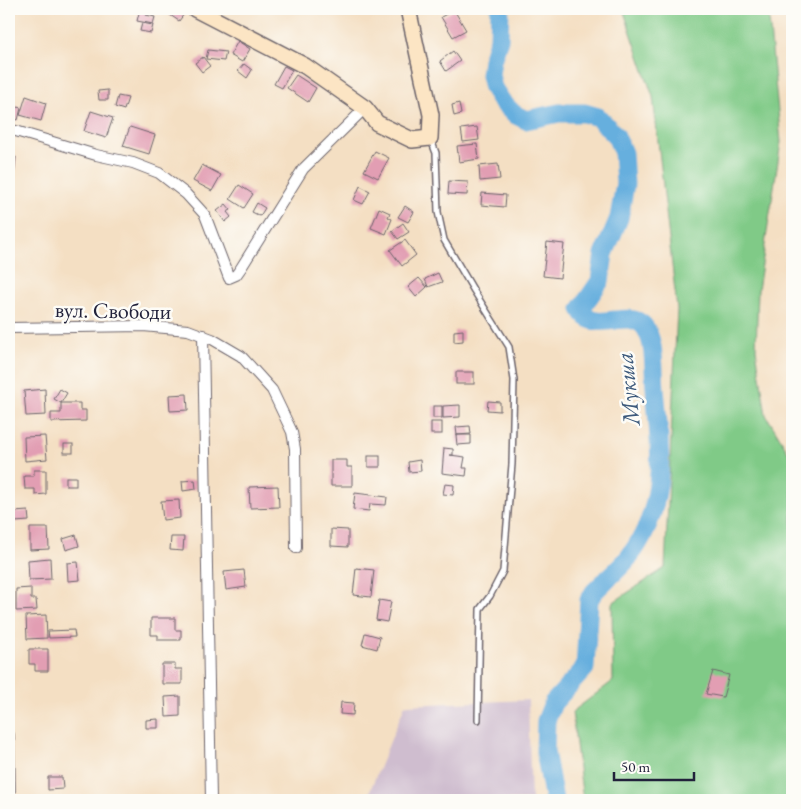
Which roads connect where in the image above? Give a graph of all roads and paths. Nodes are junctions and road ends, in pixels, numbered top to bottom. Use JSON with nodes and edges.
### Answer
{"nodes":[{"id":1,"x":195,"y":9,"type":"edge"},
{"id":2,"x":408,"y":9,"type":"edge"},
{"id":3,"x":365,"y":108,"type":"junction"},
{"id":4,"x":9,"y":129,"type":"edge"},
{"id":5,"x":430,"y":138,"type":"junction"},
{"id":6,"x":9,"y":328,"type":"edge"},
{"id":7,"x":203,"y":335,"type":"junction"},
{"id":8,"x":296,"y":548,"type":"dead end"},
{"id":9,"x":478,"y":720,"type":"dead end"},
{"id":10,"x":9,"y":735,"type":"edge"},
{"id":11,"x":10,"y":800,"type":"edge"},
{"id":12,"x":210,"y":800,"type":"edge"}],
"edges":[{"from":1,"to":3,"type":"street"},
{"from":2,"to":5,"type":"street"},
{"from":3,"to":4,"type":"street"},
{"from":3,"to":5,"type":"street"},
{"from":5,"to":9,"type":"lane"},
{"from":6,"to":7,"type":"street","name":"вул. Свободи"},
{"from":7,"to":8,"type":"street","name":"вул. Свободи"},
{"from":7,"to":12,"type":"street"},
{"from":10,"to":11,"type":"street"}]}
